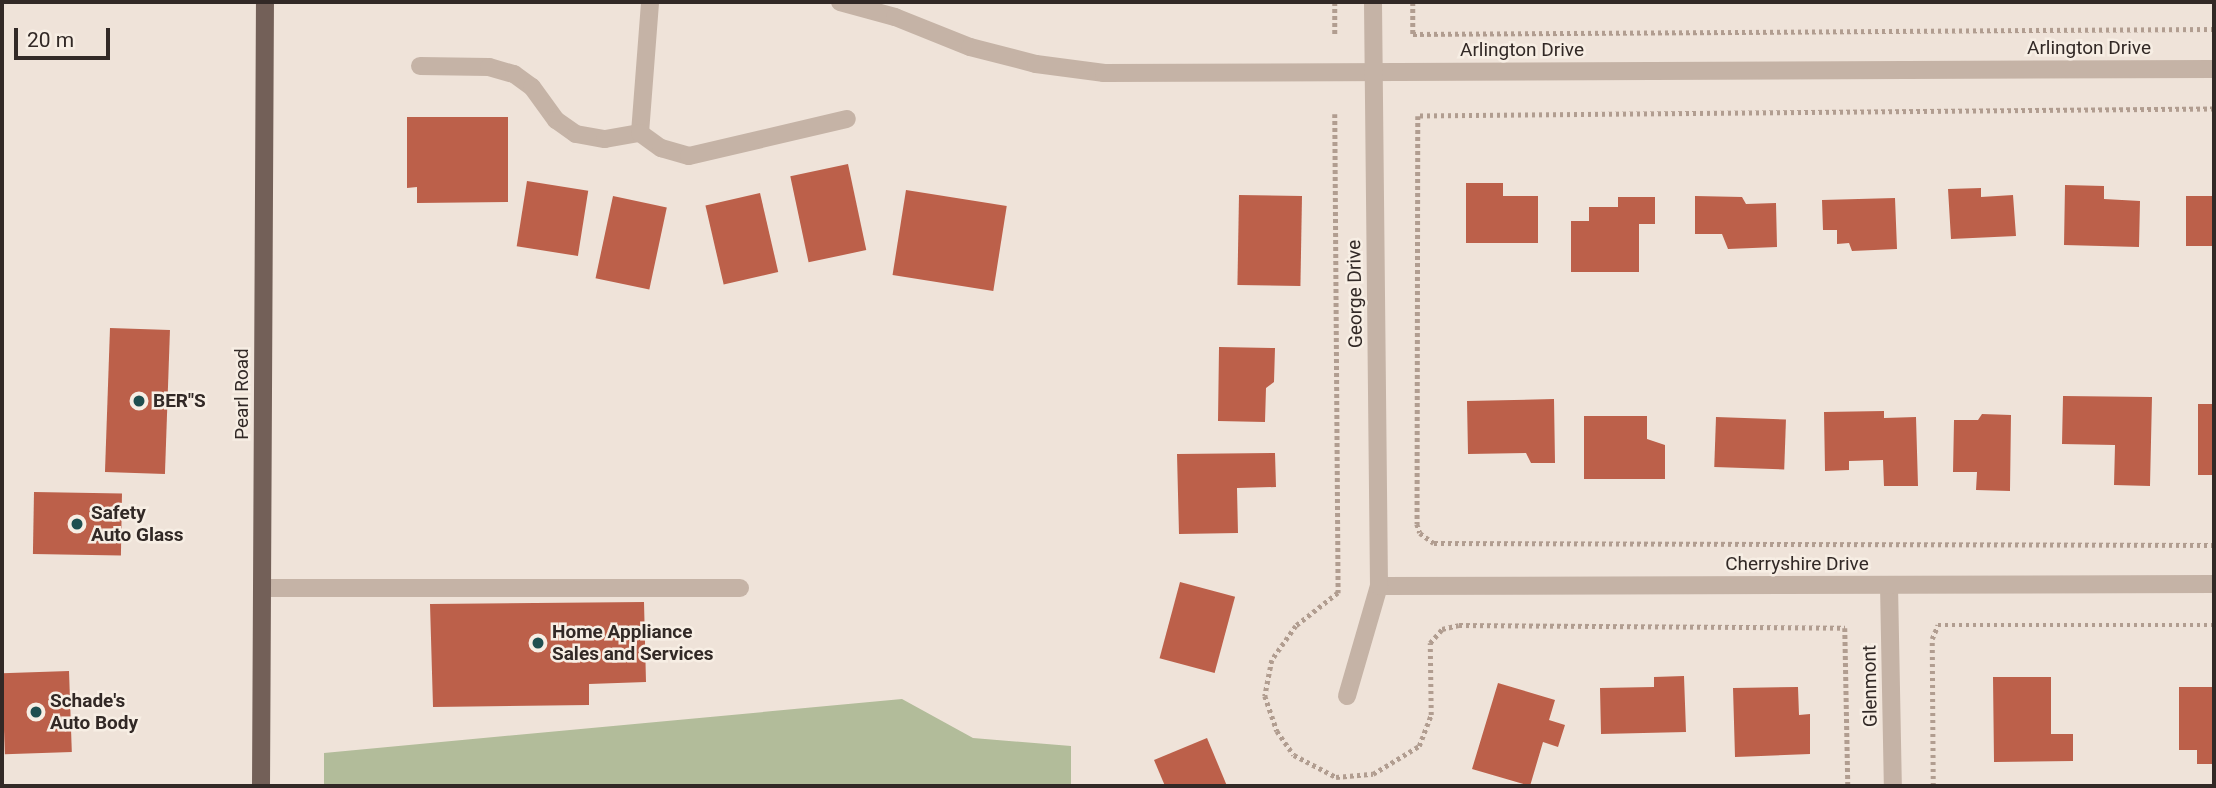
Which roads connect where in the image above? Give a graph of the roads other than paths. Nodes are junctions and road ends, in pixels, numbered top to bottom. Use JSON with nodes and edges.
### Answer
{"nodes":[{"id":1,"x":265,"y":2,"type":"edge"},
{"id":2,"x":650,"y":2,"type":"edge"},
{"id":3,"x":840,"y":2,"type":"edge"},
{"id":4,"x":1373,"y":2,"type":"edge"},
{"id":5,"x":420,"y":66,"type":"dead end"},
{"id":6,"x":2214,"y":69,"type":"edge"},
{"id":7,"x":1373,"y":72,"type":"junction"},
{"id":8,"x":847,"y":119,"type":"dead end"},
{"id":9,"x":640,"y":133,"type":"junction"},
{"id":10,"x":2214,"y":584,"type":"edge"},
{"id":11,"x":1889,"y":585,"type":"junction"},
{"id":12,"x":1379,"y":586,"type":"junction"},
{"id":13,"x":262,"y":588,"type":"junction"},
{"id":14,"x":740,"y":588,"type":"dead end"},
{"id":15,"x":1347,"y":696,"type":"dead end"},
{"id":16,"x":261,"y":786,"type":"edge"},
{"id":17,"x":1893,"y":786,"type":"edge"}],
"edges":[{"from":1,"to":13,"type":"main road","name":"Pearl Road"},
{"from":2,"to":9,"type":"street"},
{"from":3,"to":7,"type":"street","name":"Arlington Drive"},
{"from":4,"to":7,"type":"street","name":"George Drive"},
{"from":5,"to":9,"type":"street"},
{"from":6,"to":7,"type":"street","name":"Arlington Drive"},
{"from":7,"to":12,"type":"street","name":"George Drive"},
{"from":8,"to":9,"type":"street"},
{"from":10,"to":11,"type":"street","name":"Cherryshire Drive"},
{"from":11,"to":12,"type":"street","name":"Cherryshire Drive"},
{"from":11,"to":17,"type":"street","name":"Glenmont"},
{"from":12,"to":15,"type":"street","name":"George Drive"},
{"from":13,"to":14,"type":"street"},
{"from":13,"to":16,"type":"main road","name":"Pearl Road"}]}
